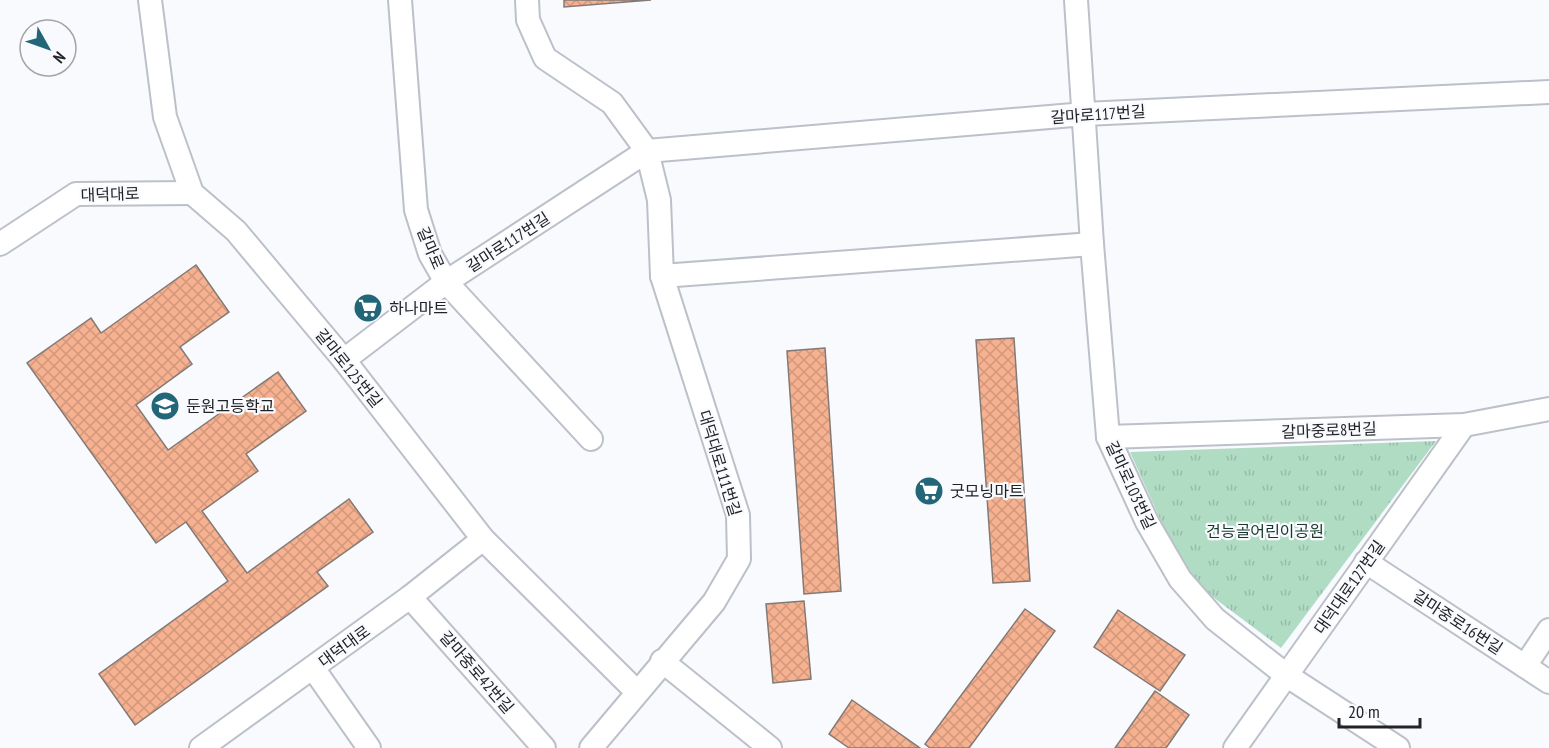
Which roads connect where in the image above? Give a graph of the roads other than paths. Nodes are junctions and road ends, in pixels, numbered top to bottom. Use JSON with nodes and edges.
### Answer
{"nodes":[{"id":1,"x":150,"y":0,"type":"edge"},
{"id":2,"x":400,"y":0,"type":"edge"},
{"id":3,"x":527,"y":0,"type":"edge"},
{"id":4,"x":1077,"y":0,"type":"edge"},
{"id":5,"x":1549,"y":92,"type":"edge"},
{"id":6,"x":1084,"y":114,"type":"junction"},
{"id":7,"x":647,"y":151,"type":"junction"},
{"id":8,"x":192,"y":193,"type":"junction"},
{"id":9,"x":2,"y":239,"type":"edge"},
{"id":10,"x":1092,"y":244,"type":"junction"},
{"id":11,"x":662,"y":276,"type":"junction"},
{"id":12,"x":446,"y":282,"type":"junction"},
{"id":13,"x":344,"y":360,"type":"junction"},
{"id":14,"x":1549,"y":410,"type":"edge"},
{"id":15,"x":1464,"y":425,"type":"junction"},
{"id":16,"x":1108,"y":437,"type":"junction"},
{"id":17,"x":591,"y":439,"type":"dead end"},
{"id":18,"x":483,"y":539,"type":"junction"},
{"id":19,"x":1366,"y":562,"type":"junction"},
{"id":20,"x":410,"y":597,"type":"junction"},
{"id":21,"x":1549,"y":630,"type":"edge"},
{"id":22,"x":662,"y":661,"type":"junction"},
{"id":23,"x":1525,"y":666,"type":"junction"},
{"id":24,"x":313,"y":668,"type":"junction"},
{"id":25,"x":1286,"y":675,"type":"junction"},
{"id":26,"x":1549,"y":682,"type":"edge"},
{"id":27,"x":637,"y":692,"type":"junction"},
{"id":28,"x":201,"y":748,"type":"edge"},
{"id":29,"x":369,"y":748,"type":"edge"},
{"id":30,"x":544,"y":748,"type":"edge"},
{"id":31,"x":591,"y":748,"type":"edge"},
{"id":32,"x":770,"y":748,"type":"edge"},
{"id":33,"x":1234,"y":748,"type":"edge"},
{"id":34,"x":1398,"y":748,"type":"edge"}],
"edges":[{"from":1,"to":8,"type":"street","name":"갈마로125번길"},
{"from":2,"to":12,"type":"street","name":"갈마로"},
{"from":3,"to":7,"type":"street"},
{"from":4,"to":6,"type":"street","name":"갈마로103번길"},
{"from":5,"to":6,"type":"street","name":"갈마로117번길"},
{"from":6,"to":7,"type":"street","name":"갈마로117번길"},
{"from":6,"to":10,"type":"street","name":"갈마로103번길"},
{"from":7,"to":11,"type":"street","name":"대덕대로111번길"},
{"from":7,"to":12,"type":"street","name":"갈마로117번길"},
{"from":8,"to":9,"type":"street","name":"대덕대로"},
{"from":8,"to":13,"type":"street","name":"갈마로125번길"},
{"from":10,"to":11,"type":"street"},
{"from":10,"to":16,"type":"street","name":"갈마로103번길"},
{"from":11,"to":22,"type":"street","name":"대덕대로111번길"},
{"from":12,"to":13,"type":"street","name":"갈마로117번길"},
{"from":12,"to":17,"type":"street","name":"갈마로"},
{"from":13,"to":18,"type":"street","name":"갈마로125번길"},
{"from":14,"to":15,"type":"street","name":"갈마중로8번길"},
{"from":15,"to":16,"type":"street","name":"갈마중로8번길"},
{"from":15,"to":19,"type":"street","name":"대덕대로127번길"},
{"from":16,"to":25,"type":"street","name":"갈마로103번길"},
{"from":18,"to":20,"type":"street","name":"대덕대로"},
{"from":18,"to":27,"type":"street","name":"갈마로125번길"},
{"from":19,"to":23,"type":"street","name":"갈마중로16번길"},
{"from":19,"to":25,"type":"street","name":"대덕대로127번길"},
{"from":20,"to":24,"type":"street","name":"대덕대로"},
{"from":20,"to":30,"type":"street","name":"갈마중로42번길"},
{"from":21,"to":23,"type":"street"},
{"from":22,"to":27,"type":"street","name":"대덕대로111번길"},
{"from":22,"to":32,"type":"street"},
{"from":23,"to":26,"type":"street","name":"갈마중로16번길"},
{"from":24,"to":28,"type":"street","name":"대덕대로"},
{"from":24,"to":29,"type":"street"},
{"from":25,"to":33,"type":"street","name":"대덕대로127번길"},
{"from":25,"to":34,"type":"street","name":"갈마로103번길"},
{"from":27,"to":31,"type":"street","name":"대덕대로111번길"}]}
